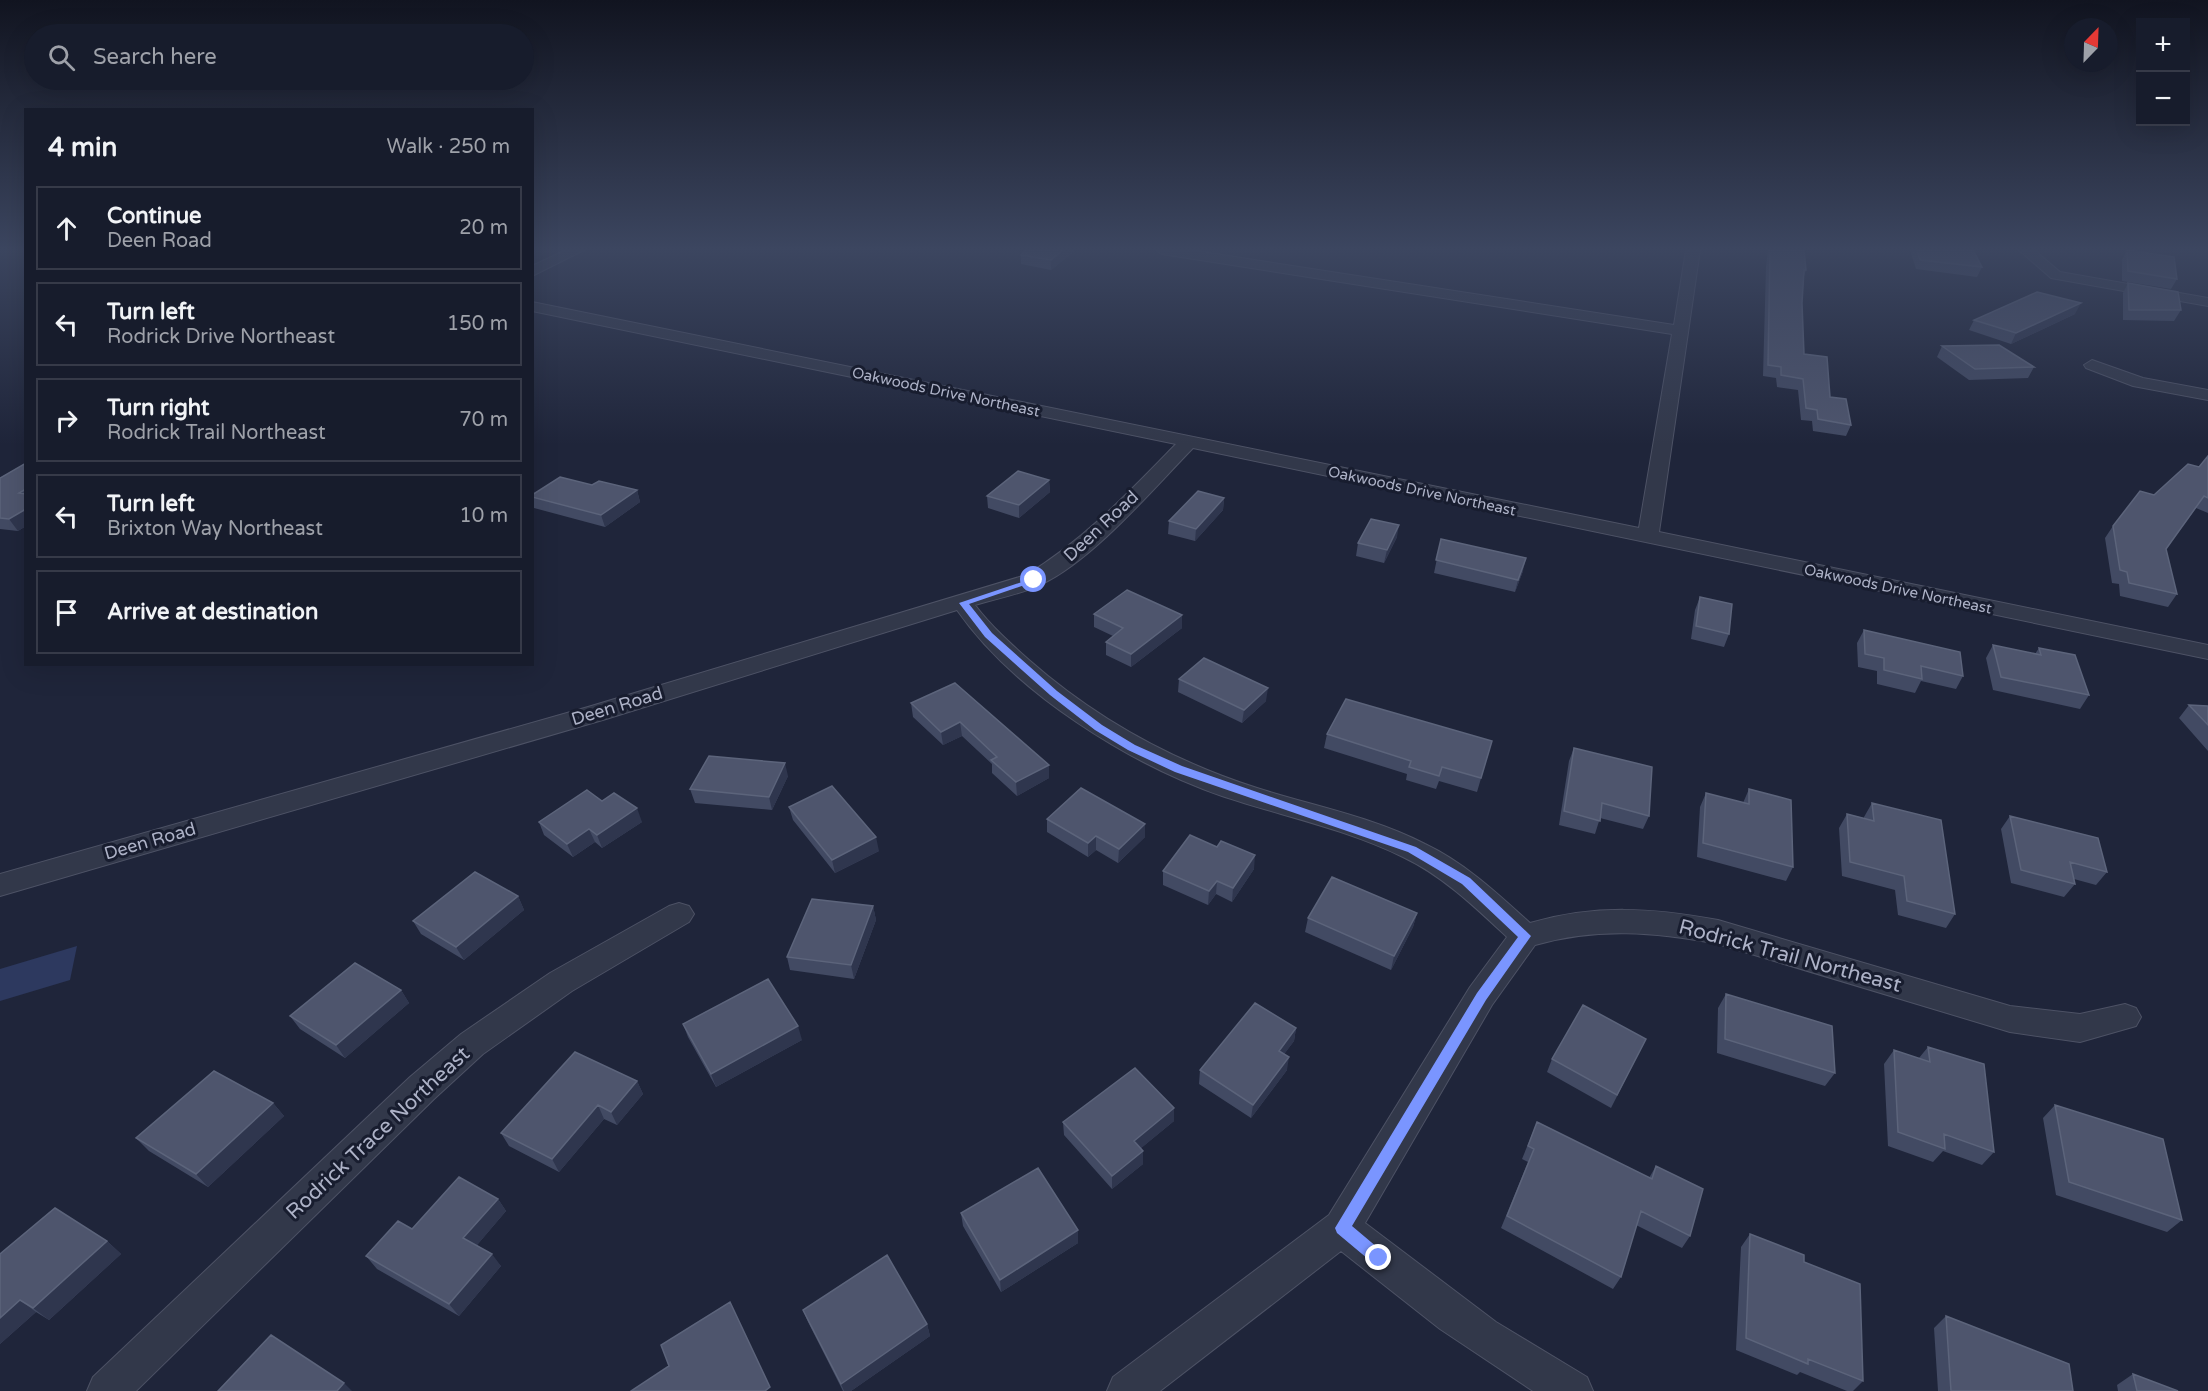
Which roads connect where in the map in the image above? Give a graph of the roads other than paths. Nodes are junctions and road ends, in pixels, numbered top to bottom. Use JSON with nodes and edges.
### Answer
{"nodes":[{"id":1,"x":576,"y":315,"type":"edge"},
{"id":2,"x":1573,"y":315,"type":"edge"},
{"id":3,"x":1684,"y":315,"type":"edge"},
{"id":4,"x":1681,"y":332,"type":"junction"},
{"id":5,"x":2092,"y":365,"type":"dead end"},
{"id":6,"x":2208,"y":395,"type":"edge"},
{"id":7,"x":1188,"y":443,"type":"junction"},
{"id":8,"x":1648,"y":537,"type":"junction"},
{"id":9,"x":963,"y":603,"type":"junction"},
{"id":10,"x":2208,"y":652,"type":"edge"},
{"id":11,"x":0,"y":885,"type":"edge"},
{"id":12,"x":680,"y":914,"type":"dead end"},
{"id":13,"x":1525,"y":936,"type":"junction"},
{"id":14,"x":2125,"y":1017,"type":"dead end"},
{"id":15,"x":1342,"y":1228,"type":"junction"},
{"id":16,"x":107,"y":1391,"type":"edge"},
{"id":17,"x":1127,"y":1391,"type":"edge"},
{"id":18,"x":1573,"y":1391,"type":"edge"}],
"edges":[{"from":1,"to":7,"type":"street","name":"Oakwoods Drive Northeast"},
{"from":2,"to":4,"type":"street"},
{"from":3,"to":4,"type":"street"},
{"from":4,"to":8,"type":"street"},
{"from":5,"to":6,"type":"street"},
{"from":7,"to":8,"type":"street","name":"Oakwoods Drive Northeast"},
{"from":7,"to":9,"type":"street","name":"Deen Road"},
{"from":8,"to":10,"type":"street","name":"Oakwoods Drive Northeast"},
{"from":9,"to":11,"type":"street","name":"Deen Road"},
{"from":9,"to":13,"type":"street"},
{"from":12,"to":16,"type":"street","name":"Rodrick Trace Northeast"},
{"from":13,"to":14,"type":"street","name":"Rodrick Trail Northeast"},
{"from":13,"to":15,"type":"street"},
{"from":15,"to":17,"type":"street"},
{"from":15,"to":18,"type":"street"}]}
